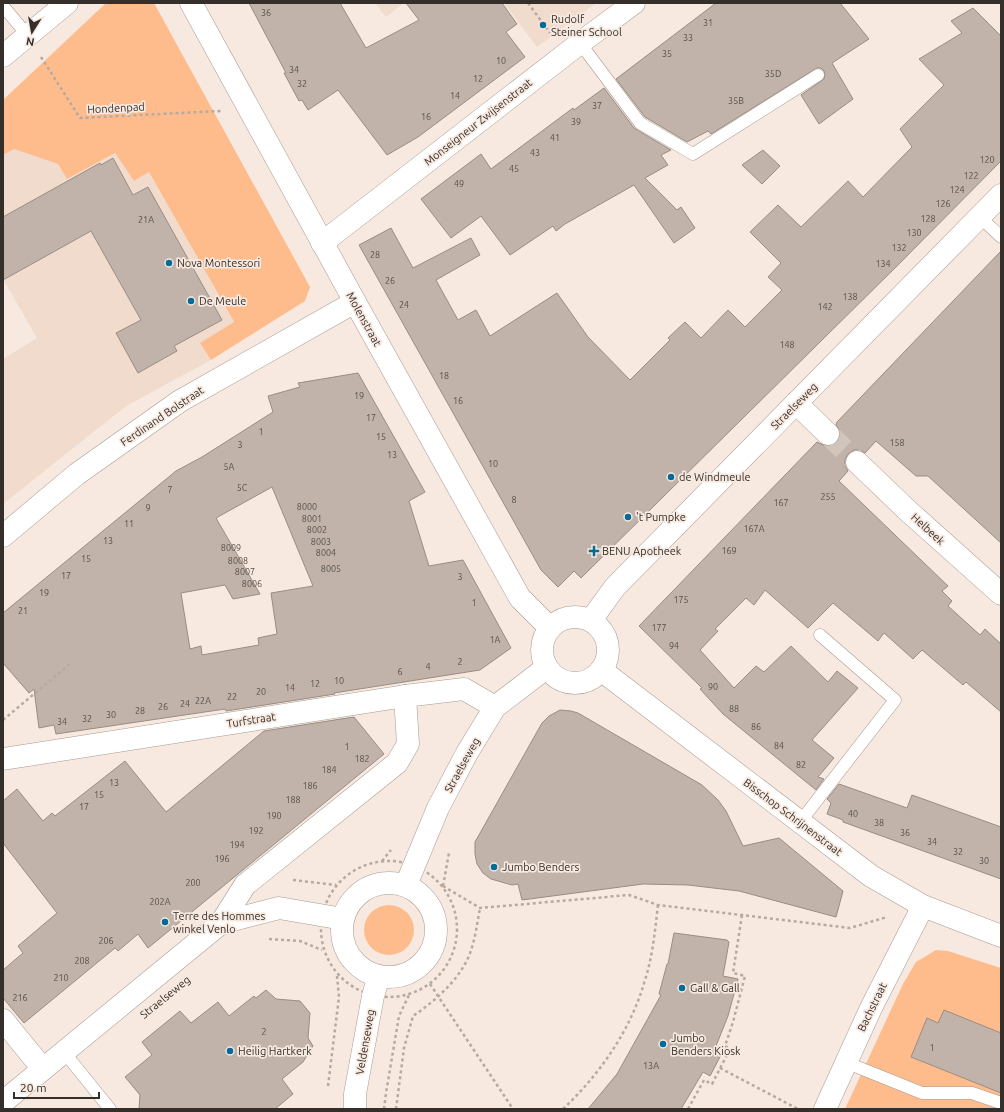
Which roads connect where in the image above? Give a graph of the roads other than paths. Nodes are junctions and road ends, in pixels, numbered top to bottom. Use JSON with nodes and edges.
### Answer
{"nodes":[{"id":1,"x":67,"y":3,"type":"edge"},
{"id":2,"x":191,"y":3,"type":"edge"},
{"id":3,"x":634,"y":3,"type":"edge"},
{"id":4,"x":3,"y":6,"type":"edge"},
{"id":5,"x":28,"y":36,"type":"junction"},
{"id":6,"x":573,"y":48,"type":"junction"},
{"id":7,"x":3,"y":56,"type":"edge"},
{"id":8,"x":818,"y":75,"type":"dead end"},
{"id":9,"x":1001,"y":195,"type":"edge"},
{"id":10,"x":980,"y":217,"type":"junction"},
{"id":11,"x":1001,"y":237,"type":"edge"},
{"id":12,"x":322,"y":243,"type":"junction"},
{"id":13,"x":355,"y":302,"type":"junction"},
{"id":14,"x":796,"y":403,"type":"junction"},
{"id":15,"x":828,"y":434,"type":"tunnel mouth"},
{"id":16,"x":857,"y":462,"type":"tunnel mouth"},
{"id":17,"x":3,"y":536,"type":"edge"},
{"id":18,"x":1001,"y":594,"type":"edge"},
{"id":19,"x":591,"y":620,"type":"junction"},
{"id":20,"x":549,"y":627,"type":"junction"},
{"id":21,"x":820,"y":635,"type":"dead end"},
{"id":22,"x":546,"y":668,"type":"junction"},
{"id":23,"x":601,"y":670,"type":"junction"},
{"id":24,"x":405,"y":696,"type":"junction"},
{"id":25,"x":495,"y":708,"type":"junction"},
{"id":26,"x":3,"y":759,"type":"edge"},
{"id":27,"x":800,"y":822,"type":"junction"},
{"id":28,"x":406,"y":885,"type":"junction"},
{"id":29,"x":923,"y":906,"type":"junction"},
{"id":30,"x":343,"y":918,"type":"junction"},
{"id":31,"x":221,"y":923,"type":"junction"},
{"id":32,"x":1001,"y":936,"type":"edge"},
{"id":33,"x":376,"y":986,"type":"junction"},
{"id":34,"x":3,"y":1020,"type":"edge"},
{"id":35,"x":64,"y":1052,"type":"junction"},
{"id":36,"x":845,"y":1062,"type":"junction"},
{"id":37,"x":43,"y":1069,"type":"junction"},
{"id":38,"x":3,"y":1102,"type":"edge"},
{"id":39,"x":1001,"y":1103,"type":"edge"},
{"id":40,"x":110,"y":1109,"type":"edge"},
{"id":41,"x":355,"y":1109,"type":"edge"},
{"id":42,"x":825,"y":1109,"type":"edge"}],
"edges":[{"from":1,"to":5,"type":"street"},
{"from":2,"to":12,"type":"street","name":"Molenstraat"},
{"from":3,"to":6,"type":"street","name":"Monseigneur Zwijsenstraat"},
{"from":4,"to":5,"type":"lane"},
{"from":5,"to":7,"type":"street"},
{"from":6,"to":8,"type":"lane"},
{"from":6,"to":12,"type":"street","name":"Monseigneur Zwijsenstraat"},
{"from":9,"to":10,"type":"street","name":"Straelseweg"},
{"from":10,"to":11,"type":"lane"},
{"from":10,"to":14,"type":"street","name":"Straelseweg"},
{"from":12,"to":13,"type":"street","name":"Molenstraat"},
{"from":13,"to":17,"type":"street","name":"Ferdinand Bolstraat"},
{"from":13,"to":20,"type":"street","name":"Molenstraat"},
{"from":14,"to":15,"type":"street"},
{"from":14,"to":19,"type":"street","name":"Straelseweg"},
{"from":16,"to":18,"type":"street","name":"Helbeek"},
{"from":19,"to":20,"type":"street"},
{"from":19,"to":23,"type":"street"},
{"from":20,"to":22,"type":"street"},
{"from":21,"to":27,"type":"lane"},
{"from":22,"to":23,"type":"street"},
{"from":22,"to":25,"type":"street","name":"Straelseweg"},
{"from":23,"to":27,"type":"street","name":"Bisschop Schrijnenstraat"},
{"from":24,"to":25,"type":"street","name":"Turfstraat"},
{"from":24,"to":26,"type":"street","name":"Turfstraat"},
{"from":24,"to":31,"type":"street","name":"Straelseweg"},
{"from":25,"to":28,"type":"street","name":"Straelseweg"},
{"from":27,"to":29,"type":"street","name":"Bisschop Schrijnenstraat"},
{"from":28,"to":30,"type":"street"},
{"from":28,"to":33,"type":"street"},
{"from":29,"to":32,"type":"street","name":"Bisschop Schrijnenstraat"},
{"from":29,"to":36,"type":"street","name":"Bachstraat"},
{"from":30,"to":31,"type":"street","name":"Straelseweg"},
{"from":30,"to":33,"type":"street"},
{"from":31,"to":35,"type":"street","name":"Straelseweg"},
{"from":33,"to":41,"type":"street","name":"Veldenseweg"},
{"from":34,"to":37,"type":"street"},
{"from":35,"to":37,"type":"street","name":"Straelseweg"},
{"from":35,"to":40,"type":"lane"},
{"from":36,"to":39,"type":"lane"},
{"from":36,"to":42,"type":"street","name":"Bachstraat"},
{"from":37,"to":38,"type":"street","name":"Straelseweg"}]}
